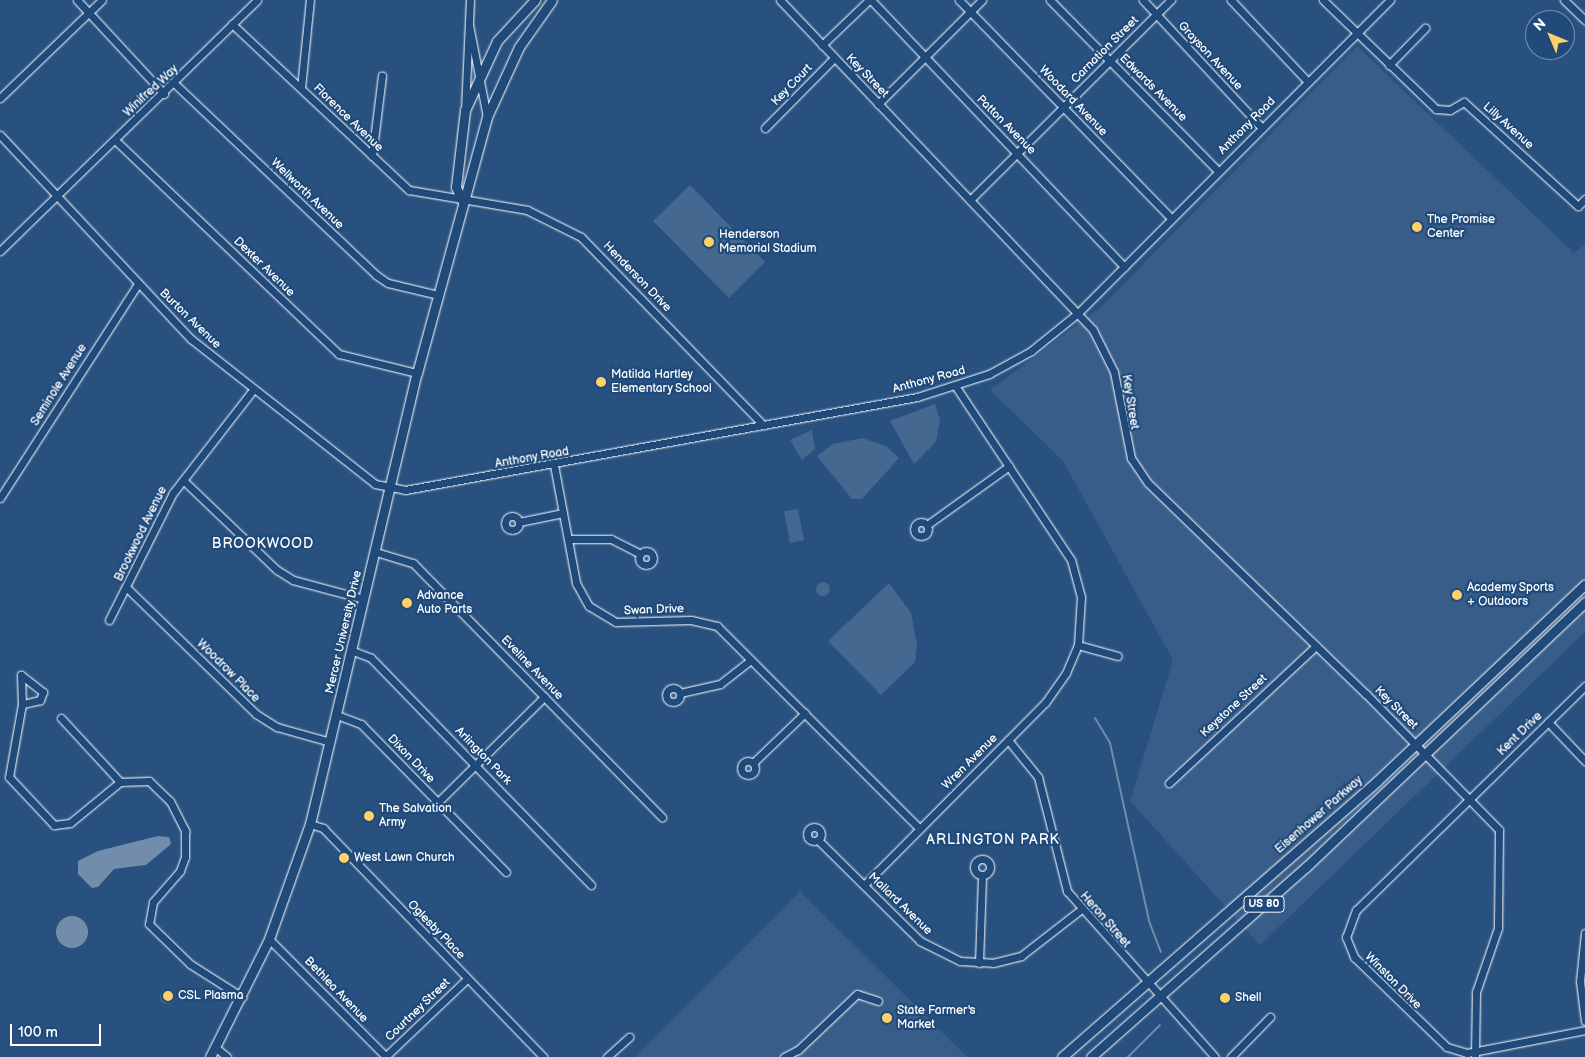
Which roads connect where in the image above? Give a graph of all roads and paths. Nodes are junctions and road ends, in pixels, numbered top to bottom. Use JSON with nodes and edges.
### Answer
{"nodes":[{"id":1,"x":77,"y":0,"type":"edge"},
{"id":2,"x":102,"y":0,"type":"edge"},
{"id":3,"x":257,"y":0,"type":"edge"},
{"id":4,"x":310,"y":0,"type":"edge"},
{"id":5,"x":461,"y":0,"type":"edge"},
{"id":6,"x":535,"y":0,"type":"edge"},
{"id":7,"x":552,"y":0,"type":"edge"},
{"id":8,"x":780,"y":0,"type":"edge"},
{"id":9,"x":870,"y":0,"type":"edge"},
{"id":10,"x":959,"y":0,"type":"edge"},
{"id":11,"x":982,"y":0,"type":"edge"},
{"id":12,"x":1050,"y":0,"type":"edge"},
{"id":13,"x":1143,"y":0,"type":"edge"},
{"id":14,"x":1171,"y":0,"type":"edge"},
{"id":15,"x":1231,"y":0,"type":"edge"},
{"id":16,"x":1323,"y":0,"type":"edge"},
{"id":17,"x":1390,"y":0,"type":"edge"},
{"id":18,"x":1564,"y":0,"type":"edge"},
{"id":19,"x":470,"y":1,"type":"edge"},
{"id":20,"x":970,"y":12,"type":"junction"},
{"id":21,"x":89,"y":13,"type":"junction"},
{"id":22,"x":1156,"y":15,"type":"junction"},
{"id":23,"x":1585,"y":20,"type":"edge"},
{"id":24,"x":232,"y":24,"type":"junction"},
{"id":25,"x":469,"y":26,"type":"junction"},
{"id":26,"x":1425,"y":28,"type":"dead end"},
{"id":27,"x":1355,"y":34,"type":"junction"},
{"id":28,"x":822,"y":45,"type":"junction"},
{"id":29,"x":925,"y":57,"type":"junction"},
{"id":30,"x":834,"y":58,"type":"junction"},
{"id":31,"x":1110,"y":62,"type":"junction"},
{"id":32,"x":1389,"y":65,"type":"junction"},
{"id":33,"x":481,"y":70,"type":"junction"},
{"id":34,"x":382,"y":76,"type":"dead end"},
{"id":35,"x":1307,"y":81,"type":"junction"},
{"id":36,"x":175,"y":84,"type":"junction"},
{"id":37,"x":301,"y":88,"type":"junction"},
{"id":38,"x":164,"y":94,"type":"junction"},
{"id":39,"x":0,"y":98,"type":"edge"},
{"id":40,"x":878,"y":104,"type":"junction"},
{"id":41,"x":1064,"y":107,"type":"junction"},
{"id":42,"x":465,"y":110,"type":"junction"},
{"id":43,"x":487,"y":117,"type":"junction"},
{"id":44,"x":765,"y":128,"type":"dead end"},
{"id":45,"x":1262,"y":128,"type":"junction"},
{"id":46,"x":0,"y":135,"type":"edge"},
{"id":47,"x":115,"y":140,"type":"junction"},
{"id":48,"x":1017,"y":154,"type":"junction"},
{"id":49,"x":372,"y":156,"type":"junction"},
{"id":50,"x":1218,"y":171,"type":"junction"},
{"id":51,"x":57,"y":197,"type":"junction"},
{"id":52,"x":1585,"y":199,"type":"edge"},
{"id":53,"x":462,"y":200,"type":"junction"},
{"id":54,"x":970,"y":200,"type":"junction"},
{"id":55,"x":1172,"y":218,"type":"junction"},
{"id":56,"x":0,"y":251,"type":"edge"},
{"id":57,"x":1124,"y":267,"type":"junction"},
{"id":58,"x":138,"y":284,"type":"junction"},
{"id":59,"x":438,"y":295,"type":"junction"},
{"id":60,"x":1078,"y":313,"type":"junction"},
{"id":61,"x":417,"y":373,"type":"junction"},
{"id":62,"x":956,"y":387,"type":"junction"},
{"id":63,"x":253,"y":390,"type":"junction"},
{"id":64,"x":763,"y":425,"type":"junction"},
{"id":65,"x":554,"y":465,"type":"junction"},
{"id":66,"x":1009,"y":466,"type":"junction"},
{"id":67,"x":183,"y":480,"type":"junction"},
{"id":68,"x":391,"y":489,"type":"junction"},
{"id":69,"x":0,"y":498,"type":"edge"},
{"id":70,"x":562,"y":513,"type":"junction"},
{"id":71,"x":519,"y":522,"type":"dead end"},
{"id":72,"x":926,"y":525,"type":"dead end"},
{"id":73,"x":569,"y":539,"type":"junction"},
{"id":74,"x":376,"y":552,"type":"junction"},
{"id":75,"x":640,"y":554,"type":"dead end"},
{"id":76,"x":1585,"y":584,"type":"edge"},
{"id":77,"x":127,"y":588,"type":"junction"},
{"id":78,"x":364,"y":599,"type":"junction"},
{"id":79,"x":1585,"y":602,"type":"edge"},
{"id":80,"x":109,"y":620,"type":"dead end"},
{"id":81,"x":1078,"y":645,"type":"junction"},
{"id":82,"x":1316,"y":646,"type":"junction"},
{"id":83,"x":353,"y":651,"type":"junction"},
{"id":84,"x":1118,"y":656,"type":"dead end"},
{"id":85,"x":751,"y":660,"type":"junction"},
{"id":86,"x":1585,"y":686,"type":"edge"},
{"id":87,"x":680,"y":694,"type":"dead end"},
{"id":88,"x":544,"y":697,"type":"junction"},
{"id":89,"x":22,"y":704,"type":"junction"},
{"id":90,"x":805,"y":713,"type":"junction"},
{"id":91,"x":337,"y":715,"type":"junction"},
{"id":92,"x":61,"y":718,"type":"dead end"},
{"id":93,"x":1548,"y":722,"type":"junction"},
{"id":94,"x":1008,"y":740,"type":"junction"},
{"id":95,"x":330,"y":742,"type":"junction"},
{"id":96,"x":1416,"y":744,"type":"junction"},
{"id":97,"x":1426,"y":754,"type":"junction"},
{"id":98,"x":1585,"y":761,"type":"edge"},
{"id":99,"x":753,"y":763,"type":"dead end"},
{"id":100,"x":476,"y":764,"type":"junction"},
{"id":101,"x":120,"y":782,"type":"junction"},
{"id":102,"x":1169,"y":783,"type":"dead end"},
{"id":103,"x":1470,"y":798,"type":"junction"},
{"id":104,"x":437,"y":803,"type":"junction"},
{"id":105,"x":662,"y":817,"type":"dead end"},
{"id":106,"x":310,"y":824,"type":"junction"},
{"id":107,"x":919,"y":828,"type":"junction"},
{"id":108,"x":818,"y":840,"type":"dead end"},
{"id":109,"x":506,"y":872,"type":"dead end"},
{"id":110,"x":982,"y":875,"type":"dead end"},
{"id":111,"x":591,"y":885,"type":"dead end"},
{"id":112,"x":864,"y":885,"type":"junction"},
{"id":113,"x":1080,"y":910,"type":"junction"},
{"id":114,"x":1585,"y":933,"type":"edge"},
{"id":115,"x":269,"y":939,"type":"junction"},
{"id":116,"x":979,"y":963,"type":"junction"},
{"id":117,"x":467,"y":979,"type":"junction"},
{"id":118,"x":1145,"y":982,"type":"junction"},
{"id":119,"x":242,"y":997,"type":"junction"},
{"id":120,"x":1159,"y":997,"type":"junction"},
{"id":121,"x":878,"y":1001,"type":"dead end"},
{"id":122,"x":1270,"y":1017,"type":"dead end"},
{"id":123,"x":1585,"y":1021,"type":"edge"},
{"id":124,"x":1585,"y":1030,"type":"edge"},
{"id":125,"x":629,"y":1037,"type":"dead end"},
{"id":126,"x":216,"y":1048,"type":"junction"},
{"id":127,"x":797,"y":1054,"type":"edge"},
{"id":128,"x":1475,"y":1054,"type":"edge"},
{"id":129,"x":210,"y":1057,"type":"edge"},
{"id":130,"x":227,"y":1057,"type":"edge"},
{"id":131,"x":385,"y":1057,"type":"edge"},
{"id":132,"x":543,"y":1057,"type":"edge"},
{"id":133,"x":607,"y":1057,"type":"edge"},
{"id":134,"x":784,"y":1057,"type":"edge"},
{"id":135,"x":1062,"y":1057,"type":"edge"},
{"id":136,"x":1091,"y":1057,"type":"edge"},
{"id":137,"x":1215,"y":1057,"type":"edge"},
{"id":138,"x":1231,"y":1057,"type":"edge"}],
"edges":[{"from":1,"to":21,"type":"street"},
{"from":2,"to":21,"type":"street"},
{"from":3,"to":24,"type":"street","name":"Winifred Way"},
{"from":4,"to":37,"type":"street"},
{"from":5,"to":19,"type":"street"},
{"from":6,"to":33,"type":"main road","name":"Mercer University Drive"},
{"from":7,"to":43,"type":"main road","name":"Mercer University Drive"},
{"from":8,"to":28,"type":"street","name":"Key Street"},
{"from":9,"to":28,"type":"street"},
{"from":9,"to":29,"type":"street","name":"Patton Avenue"},
{"from":10,"to":20,"type":"street","name":"Woodard Avenue"},
{"from":11,"to":20,"type":"street"},
{"from":12,"to":31,"type":"street","name":"Edwards Avenue"},
{"from":13,"to":22,"type":"street","name":"Grayson Avenue"},
{"from":14,"to":22,"type":"street","name":"Carnation Street"},
{"from":15,"to":35,"type":"street"},
{"from":16,"to":27,"type":"street","name":"Lilly Avenue"},
{"from":17,"to":27,"type":"street","name":"Anthony Road"},
{"from":18,"to":23,"type":"street"},
{"from":19,"to":25,"type":"street"},
{"from":20,"to":29,"type":"street"},
{"from":20,"to":41,"type":"street","name":"Woodard Avenue"},
{"from":21,"to":38,"type":"street"},
{"from":21,"to":39,"type":"street"},
{"from":22,"to":31,"type":"street","name":"Carnation Street"},
{"from":22,"to":45,"type":"street","name":"Grayson Avenue"},
{"from":24,"to":36,"type":"street","name":"Winifred Way"},
{"from":24,"to":37,"type":"street","name":"Florence Avenue"},
{"from":25,"to":33,"type":"street"},
{"from":25,"to":42,"type":"street"},
{"from":26,"to":32,"type":"street"},
{"from":27,"to":32,"type":"street","name":"Lilly Avenue"},
{"from":27,"to":35,"type":"street","name":"Anthony Road"},
{"from":28,"to":30,"type":"street","name":"Key Street"},
{"from":29,"to":40,"type":"street"},
{"from":29,"to":48,"type":"street","name":"Patton Avenue"},
{"from":30,"to":40,"type":"street","name":"Key Street"},
{"from":30,"to":44,"type":"street","name":"Key Court"},
{"from":31,"to":41,"type":"street","name":"Carnation Street"},
{"from":31,"to":50,"type":"street","name":"Edwards Avenue"},
{"from":32,"to":52,"type":"street","name":"Lilly Avenue"},
{"from":33,"to":42,"type":"main road","name":"Mercer University Drive"},
{"from":33,"to":43,"type":"street"},
{"from":34,"to":49,"type":"street"},
{"from":35,"to":45,"type":"street","name":"Anthony Road"},
{"from":36,"to":38,"type":"street","name":"Winifred Way"},
{"from":36,"to":59,"type":"street","name":"Wellworth Avenue"},
{"from":37,"to":49,"type":"street","name":"Florence Avenue"},
{"from":38,"to":47,"type":"street","name":"Winifred Way"},
{"from":40,"to":54,"type":"street","name":"Key Street"},
{"from":41,"to":48,"type":"street","name":"Carnation Street"},
{"from":41,"to":55,"type":"street","name":"Woodard Avenue"},
{"from":42,"to":53,"type":"main road","name":"Mercer University Drive"},
{"from":43,"to":53,"type":"main road","name":"Mercer University Drive"},
{"from":45,"to":50,"type":"street","name":"Anthony Road"},
{"from":46,"to":51,"type":"street","name":"Burton Avenue"},
{"from":47,"to":51,"type":"street","name":"Winifred Way"},
{"from":47,"to":61,"type":"street","name":"Dexter Avenue"},
{"from":48,"to":54,"type":"street","name":"Carnation Street"},
{"from":48,"to":57,"type":"street","name":"Patton Avenue"},
{"from":49,"to":53,"type":"street","name":"Florence Avenue"},
{"from":50,"to":55,"type":"street","name":"Anthony Road"},
{"from":51,"to":56,"type":"street","name":"Winifred Way"},
{"from":51,"to":58,"type":"street","name":"Burton Avenue"},
{"from":53,"to":59,"type":"main road","name":"Mercer University Drive"},
{"from":53,"to":64,"type":"street","name":"Henderson Drive"},
{"from":54,"to":60,"type":"street","name":"Key Street"},
{"from":55,"to":57,"type":"street","name":"Anthony Road"},
{"from":57,"to":60,"type":"street","name":"Anthony Road"},
{"from":58,"to":63,"type":"street","name":"Burton Avenue"},
{"from":58,"to":69,"type":"street","name":"Seminole Avenue"},
{"from":59,"to":61,"type":"main road","name":"Mercer University Drive"},
{"from":60,"to":62,"type":"street","name":"Anthony Road"},
{"from":60,"to":82,"type":"street","name":"Key Street"},
{"from":61,"to":68,"type":"main road","name":"Mercer University Drive"},
{"from":62,"to":64,"type":"street","name":"Anthony Road"},
{"from":62,"to":66,"type":"street","name":"Wren Avenue"},
{"from":63,"to":67,"type":"street","name":"Brookwood Avenue"},
{"from":63,"to":68,"type":"street","name":"Burton Avenue"},
{"from":64,"to":65,"type":"street","name":"Anthony Road"},
{"from":65,"to":68,"type":"street","name":"Anthony Road"},
{"from":65,"to":70,"type":"street","name":"Swan Drive"},
{"from":66,"to":72,"type":"street"},
{"from":66,"to":81,"type":"street","name":"Wren Avenue"},
{"from":67,"to":77,"type":"street","name":"Brookwood Avenue"},
{"from":67,"to":78,"type":"street"},
{"from":68,"to":74,"type":"main road","name":"Mercer University Drive"},
{"from":70,"to":71,"type":"street"},
{"from":70,"to":73,"type":"street","name":"Swan Drive"},
{"from":73,"to":75,"type":"street"},
{"from":73,"to":85,"type":"street","name":"Swan Drive"},
{"from":74,"to":78,"type":"main road","name":"Mercer University Drive"},
{"from":74,"to":88,"type":"street","name":"Eveline Avenue"},
{"from":76,"to":96,"type":"main road","name":"Eisenhower Parkway","number":"US 80"},
{"from":77,"to":80,"type":"street","name":"Brookwood Avenue"},
{"from":77,"to":95,"type":"street","name":"Woodrow Place"},
{"from":78,"to":83,"type":"main road","name":"Mercer University Drive"},
{"from":79,"to":97,"type":"main road","number":"US 80"},
{"from":81,"to":84,"type":"street"},
{"from":81,"to":94,"type":"street","name":"Wren Avenue"},
{"from":82,"to":96,"type":"street","name":"Key Street"},
{"from":82,"to":102,"type":"street","name":"Keystone Street"},
{"from":83,"to":91,"type":"main road","name":"Mercer University Drive"},
{"from":83,"to":100,"type":"street","name":"Arlington Park"},
{"from":85,"to":87,"type":"street"},
{"from":85,"to":90,"type":"street","name":"Swan Drive"},
{"from":86,"to":93,"type":"street","name":"Kent Drive"},
{"from":88,"to":100,"type":"street"},
{"from":88,"to":105,"type":"street","name":"Eveline Avenue"},
{"from":89,"to":89,"type":"street"},
{"from":89,"to":101,"type":"street"},
{"from":90,"to":99,"type":"street"},
{"from":90,"to":107,"type":"street","name":"Swan Drive"},
{"from":91,"to":95,"type":"main road","name":"Mercer University Drive"},
{"from":91,"to":104,"type":"street","name":"Dixon Drive"},
{"from":92,"to":101,"type":"street"},
{"from":93,"to":98,"type":"street"},
{"from":93,"to":103,"type":"street","name":"Kent Drive"},
{"from":94,"to":107,"type":"street","name":"Wren Avenue"},
{"from":94,"to":113,"type":"street","name":"Heron Street"},
{"from":95,"to":106,"type":"main road","name":"Mercer University Drive"},
{"from":96,"to":97,"type":"street","name":"Key Street"},
{"from":96,"to":118,"type":"main road","name":"Eisenhower Parkway","number":"US 80"},
{"from":97,"to":103,"type":"street","name":"Key Street"},
{"from":97,"to":120,"type":"main road","number":"US 80"},
{"from":100,"to":104,"type":"street"},
{"from":100,"to":111,"type":"street","name":"Arlington Park"},
{"from":101,"to":119,"type":"street"},
{"from":103,"to":128,"type":"street","name":"Key Street"},
{"from":103,"to":128,"type":"street","name":"Winston Drive"},
{"from":104,"to":109,"type":"street","name":"Dixon Drive"},
{"from":106,"to":115,"type":"main road","name":"Mercer University Drive"},
{"from":106,"to":117,"type":"street","name":"Oglesby Place"},
{"from":107,"to":112,"type":"street","name":"Wren Avenue"},
{"from":108,"to":112,"type":"street","name":"Mallard Avenue"},
{"from":110,"to":116,"type":"street"},
{"from":112,"to":116,"type":"street","name":"Mallard Avenue"},
{"from":113,"to":116,"type":"street","name":"Mallard Avenue"},
{"from":113,"to":118,"type":"street","name":"Heron Street"},
{"from":114,"to":123,"type":"street"},
{"from":115,"to":119,"type":"main road","name":"Mercer University Drive"},
{"from":115,"to":131,"type":"street","name":"Bethlea Avenue"},
{"from":117,"to":131,"type":"street","name":"Courtney Street"},
{"from":117,"to":132,"type":"street","name":"Oglesby Place"},
{"from":118,"to":120,"type":"street","name":"Heron Street"},
{"from":118,"to":135,"type":"main road","name":"Eisenhower Parkway","number":"US 80"},
{"from":119,"to":126,"type":"main road","name":"Mercer University Drive"},
{"from":120,"to":136,"type":"main road","number":"US 80"},
{"from":120,"to":137,"type":"street","name":"Heron Street"},
{"from":121,"to":127,"type":"street"},
{"from":122,"to":138,"type":"street"},
{"from":124,"to":128,"type":"street","name":"Winston Drive"},
{"from":125,"to":133,"type":"street"},
{"from":126,"to":129,"type":"main road","name":"Mercer University Drive"},
{"from":126,"to":130,"type":"street"},
{"from":127,"to":134,"type":"street"}]}
